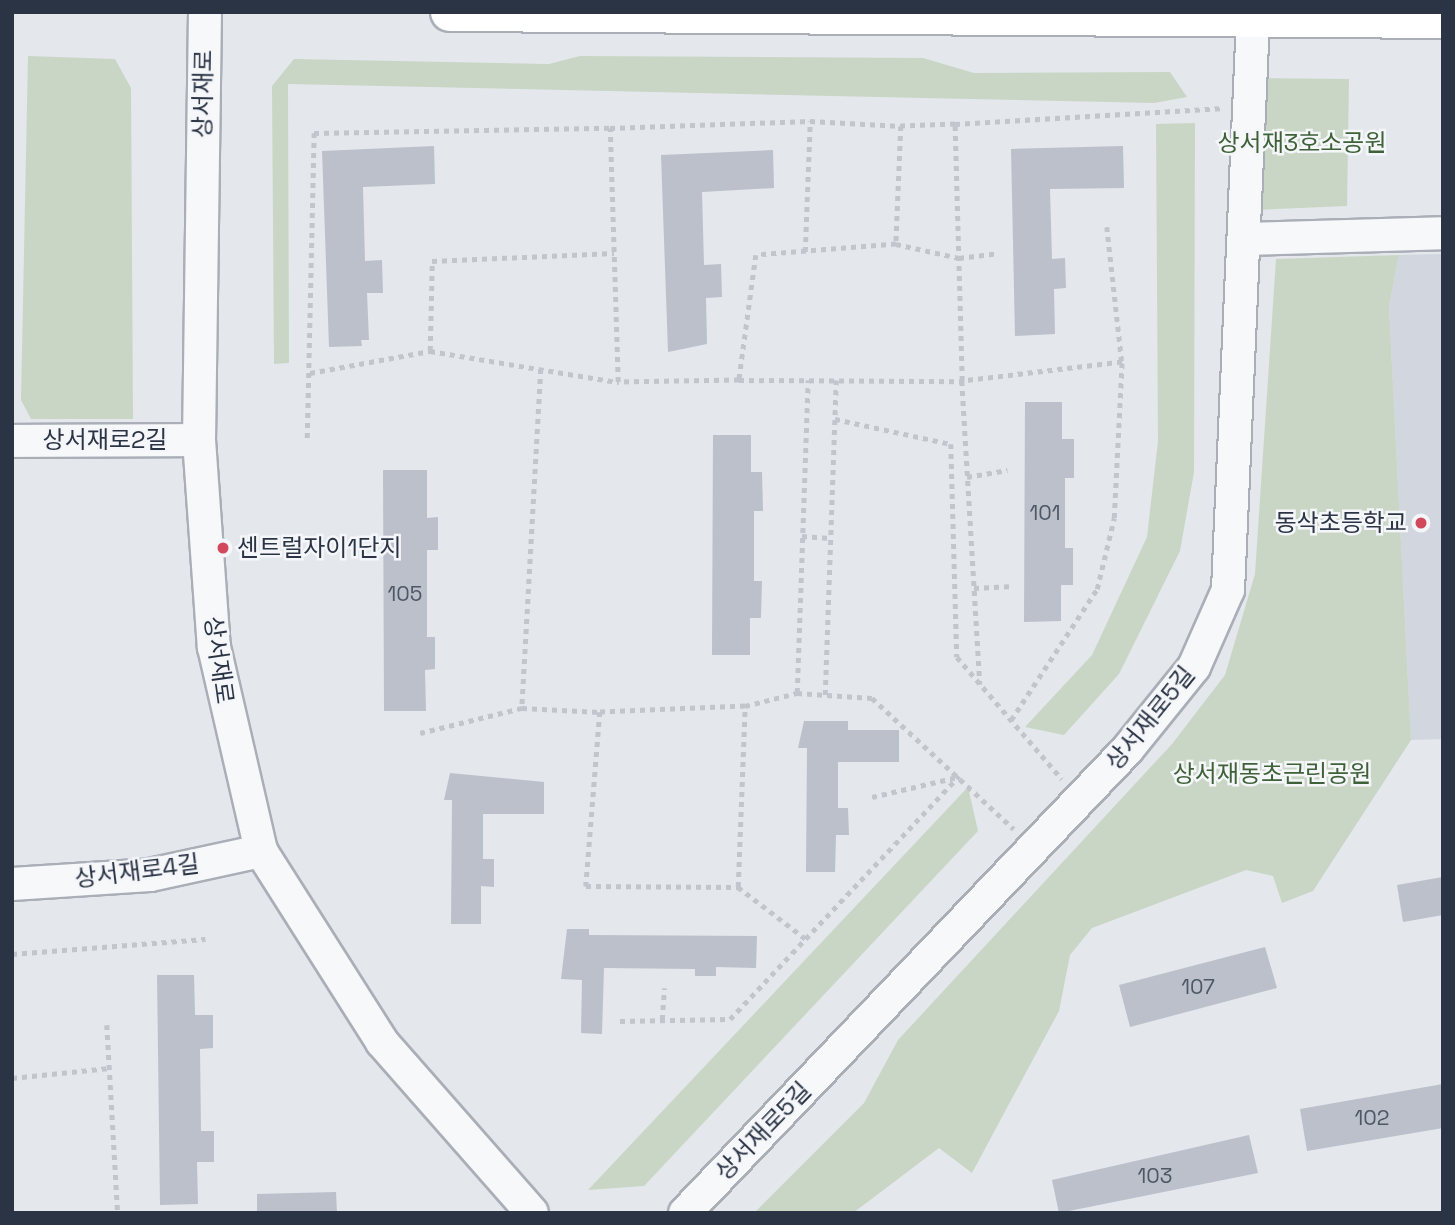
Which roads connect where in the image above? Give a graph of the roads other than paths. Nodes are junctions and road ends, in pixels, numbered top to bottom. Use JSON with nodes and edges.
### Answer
{"nodes":[{"id":1,"x":205,"y":12,"type":"edge"},
{"id":2,"x":450,"y":12,"type":"edge"},
{"id":3,"x":1064,"y":15,"type":"edge"},
{"id":4,"x":1443,"y":19,"type":"edge"},
{"id":5,"x":1253,"y":20,"type":"junction"},
{"id":6,"x":1443,"y":233,"type":"edge"},
{"id":7,"x":1245,"y":239,"type":"junction"},
{"id":8,"x":199,"y":440,"type":"junction"},
{"id":9,"x":12,"y":441,"type":"edge"},
{"id":10,"x":261,"y":851,"type":"junction"},
{"id":11,"x":12,"y":884,"type":"edge"},
{"id":12,"x":532,"y":1213,"type":"edge"},
{"id":13,"x":685,"y":1213,"type":"edge"}],
"edges":[{"from":1,"to":8,"type":"street","name":"상서재로"},
{"from":2,"to":3,"type":"main road"},
{"from":3,"to":5,"type":"main road"},
{"from":4,"to":5,"type":"main road"},
{"from":5,"to":7,"type":"street","name":"상서재로5길"},
{"from":6,"to":7,"type":"street"},
{"from":7,"to":13,"type":"street","name":"상서재로5길"},
{"from":8,"to":9,"type":"street","name":"상서재로2길"},
{"from":8,"to":10,"type":"street","name":"상서재로"},
{"from":10,"to":11,"type":"street","name":"상서재로4길"},
{"from":10,"to":12,"type":"street","name":"상서재로"}]}
